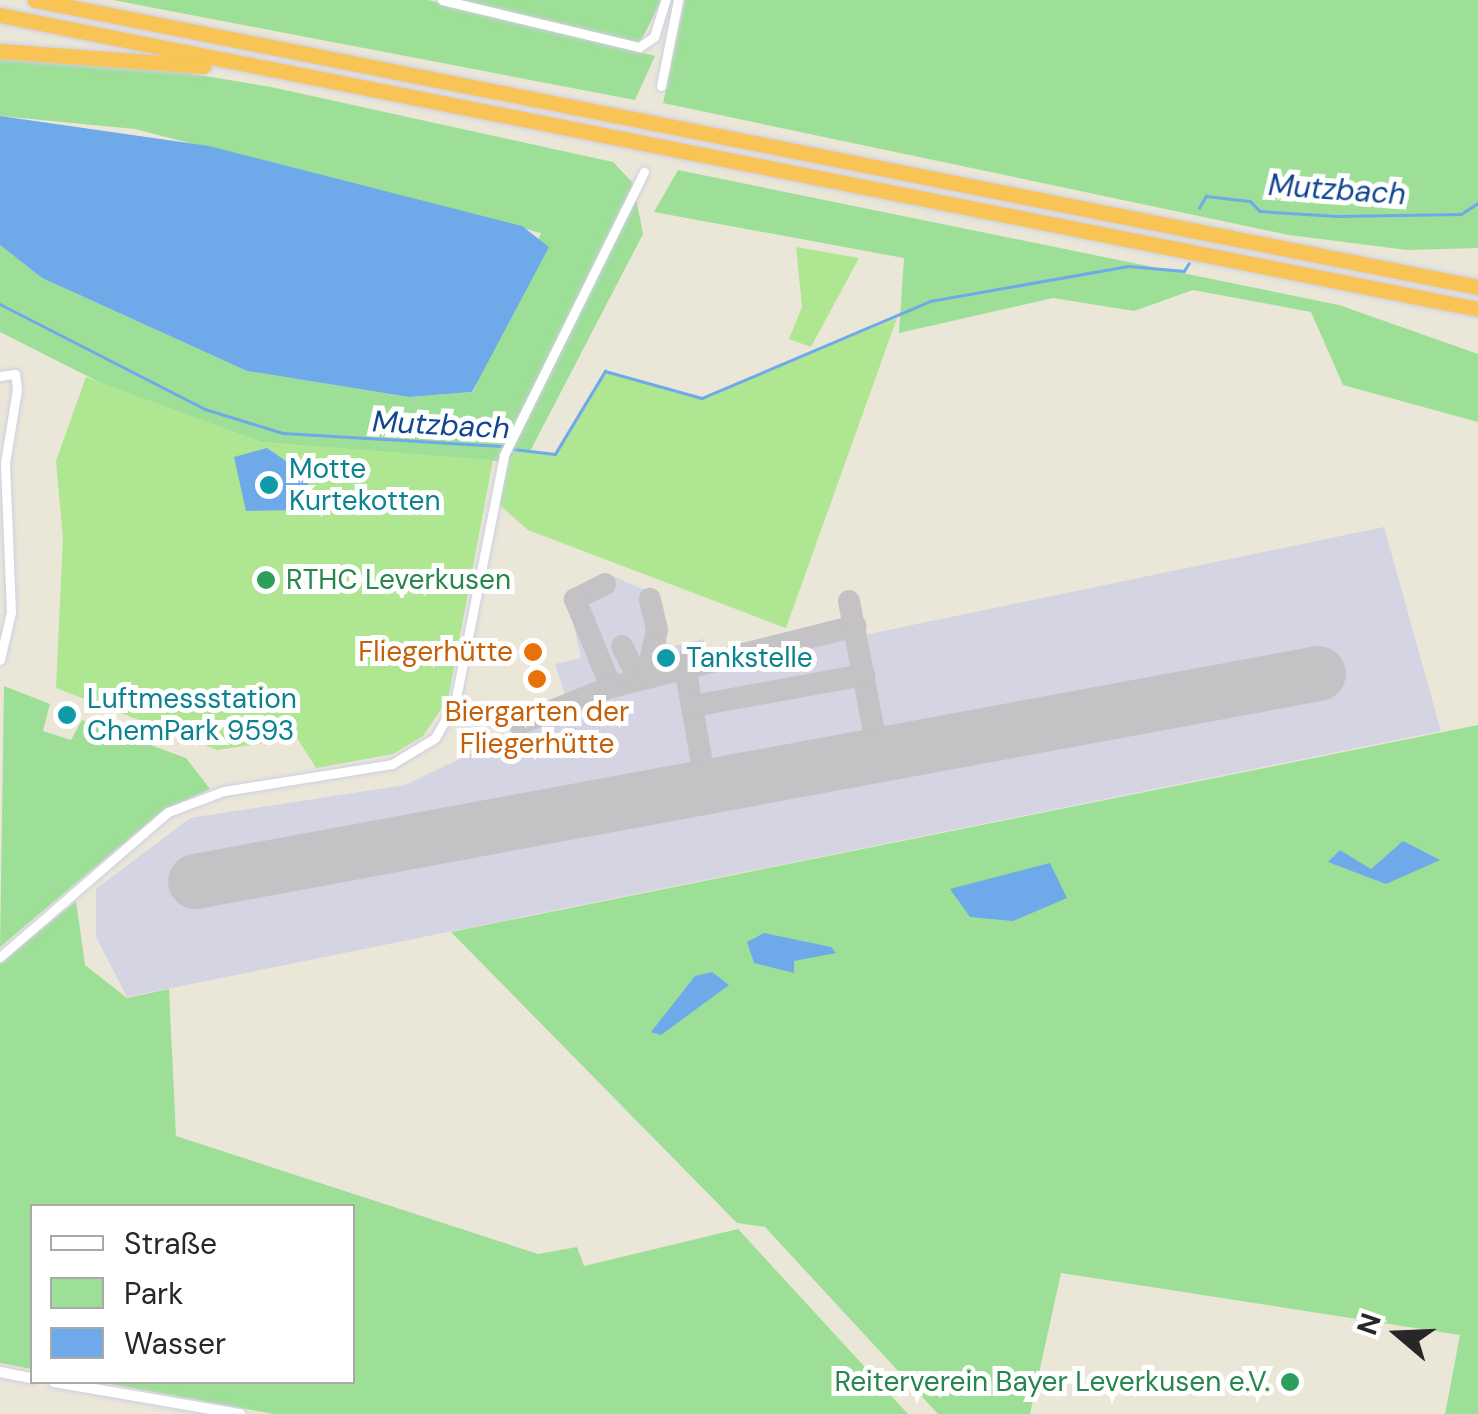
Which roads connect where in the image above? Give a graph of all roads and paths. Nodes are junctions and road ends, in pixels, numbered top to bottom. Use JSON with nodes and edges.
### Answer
{"nodes":[{"id":1,"x":36,"y":0,"type":"edge"},
{"id":2,"x":86,"y":0,"type":"edge"},
{"id":3,"x":442,"y":0,"type":"edge"},
{"id":4,"x":666,"y":0,"type":"edge"},
{"id":5,"x":678,"y":0,"type":"edge"},
{"id":6,"x":0,"y":14,"type":"edge"},
{"id":7,"x":116,"y":16,"type":"junction"},
{"id":8,"x":0,"y":51,"type":"edge"},
{"id":9,"x":256,"y":66,"type":"junction"},
{"id":10,"x":661,"y":86,"type":"dead end"},
{"id":11,"x":644,"y":172,"type":"dead end"},
{"id":12,"x":1478,"y":286,"type":"edge"},
{"id":13,"x":1478,"y":309,"type":"edge"},
{"id":14,"x":0,"y":376,"type":"edge"},
{"id":15,"x":2,"y":463,"type":"edge"},
{"id":16,"x":5,"y":551,"type":"edge"},
{"id":17,"x":0,"y":660,"type":"edge"},
{"id":18,"x":0,"y":957,"type":"edge"},
{"id":19,"x":0,"y":1372,"type":"edge"},
{"id":20,"x":30,"y":1378,"type":"edge"},
{"id":21,"x":66,"y":1384,"type":"edge"},
{"id":22,"x":240,"y":1414,"type":"edge"}],
"edges":[{"from":1,"to":7,"type":"highway"},
{"from":2,"to":7,"type":"highway"},
{"from":3,"to":4,"type":"street"},
{"from":5,"to":10,"type":"street"},
{"from":6,"to":9,"type":"highway"},
{"from":7,"to":12,"type":"highway"},
{"from":8,"to":9,"type":"highway"},
{"from":9,"to":13,"type":"highway"},
{"from":11,"to":18,"type":"street"},
{"from":14,"to":15,"type":"street"},
{"from":15,"to":16,"type":"street"},
{"from":16,"to":17,"type":"street"},
{"from":19,"to":20,"type":"street"},
{"from":21,"to":22,"type":"street"}]}
